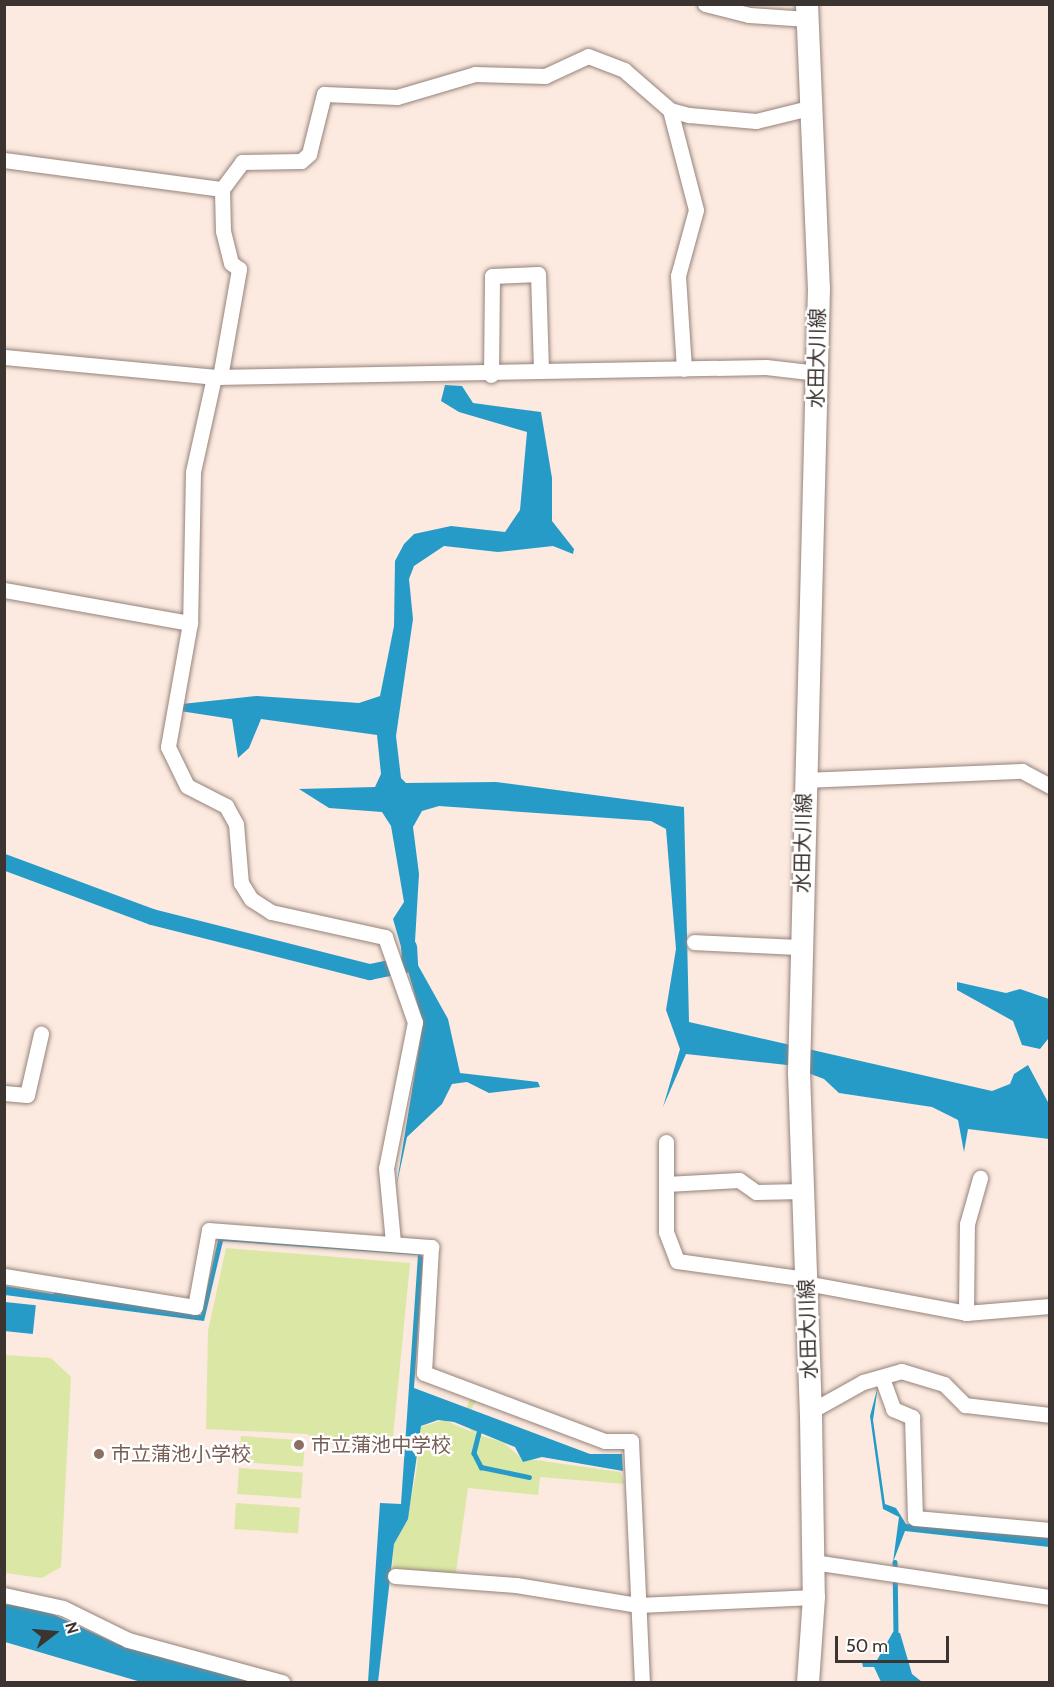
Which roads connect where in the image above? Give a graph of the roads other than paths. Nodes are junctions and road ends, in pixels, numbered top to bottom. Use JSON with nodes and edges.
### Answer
{"nodes":[{"id":1,"x":705,"y":4,"type":"edge"},
{"id":2,"x":808,"y":12,"type":"edge"},
{"id":3,"x":809,"y":108,"type":"junction"},
{"id":4,"x":670,"y":110,"type":"junction"},
{"id":5,"x":4,"y":160,"type":"edge"},
{"id":6,"x":222,"y":189,"type":"junction"},
{"id":7,"x":4,"y":357,"type":"edge"},
{"id":8,"x":684,"y":369,"type":"junction"},
{"id":9,"x":540,"y":371,"type":"junction"},
{"id":10,"x":818,"y":373,"type":"junction"},
{"id":11,"x":491,"y":375,"type":"junction"},
{"id":12,"x":217,"y":377,"type":"junction"},
{"id":13,"x":4,"y":590,"type":"edge"},
{"id":14,"x":190,"y":623,"type":"junction"},
{"id":15,"x":804,"y":780,"type":"junction"},
{"id":16,"x":1050,"y":786,"type":"edge"},
{"id":17,"x":694,"y":942,"type":"dead end"},
{"id":18,"x":801,"y":947,"type":"junction"},
{"id":19,"x":41,"y":1034,"type":"dead end"},
{"id":20,"x":4,"y":1094,"type":"edge"},
{"id":21,"x":666,"y":1142,"type":"dead end"},
{"id":22,"x":980,"y":1178,"type":"dead end"},
{"id":23,"x":666,"y":1184,"type":"junction"},
{"id":24,"x":803,"y":1191,"type":"junction"},
{"id":25,"x":393,"y":1242,"type":"junction"},
{"id":26,"x":4,"y":1276,"type":"edge"},
{"id":27,"x":806,"y":1281,"type":"junction"},
{"id":28,"x":1050,"y":1306,"type":"edge"},
{"id":29,"x":966,"y":1313,"type":"junction"},
{"id":30,"x":882,"y":1377,"type":"junction"},
{"id":31,"x":811,"y":1411,"type":"junction"},
{"id":32,"x":1050,"y":1415,"type":"edge"},
{"id":33,"x":1050,"y":1530,"type":"edge"},
{"id":34,"x":813,"y":1562,"type":"junction"},
{"id":35,"x":396,"y":1576,"type":"dead end"},
{"id":36,"x":4,"y":1595,"type":"edge"},
{"id":37,"x":814,"y":1597,"type":"junction"},
{"id":38,"x":1050,"y":1597,"type":"edge"},
{"id":39,"x":638,"y":1605,"type":"junction"},
{"id":40,"x":282,"y":1683,"type":"edge"},
{"id":41,"x":642,"y":1683,"type":"edge"},
{"id":42,"x":808,"y":1683,"type":"edge"}],
"edges":[{"from":1,"to":2,"type":"street"},
{"from":2,"to":3,"type":"main road","name":"水田大川線"},
{"from":3,"to":4,"type":"street"},
{"from":3,"to":10,"type":"main road","name":"水田大川線"},
{"from":4,"to":6,"type":"street"},
{"from":4,"to":8,"type":"street"},
{"from":5,"to":6,"type":"street"},
{"from":6,"to":12,"type":"street"},
{"from":7,"to":12,"type":"street"},
{"from":8,"to":9,"type":"street"},
{"from":8,"to":10,"type":"street"},
{"from":9,"to":11,"type":"street"},
{"from":9,"to":11,"type":"street"},
{"from":10,"to":15,"type":"main road","name":"水田大川線"},
{"from":11,"to":12,"type":"street"},
{"from":12,"to":14,"type":"street"},
{"from":13,"to":14,"type":"street"},
{"from":14,"to":25,"type":"street"},
{"from":15,"to":16,"type":"street"},
{"from":15,"to":18,"type":"main road","name":"水田大川線"},
{"from":17,"to":18,"type":"street"},
{"from":18,"to":24,"type":"main road","name":"水田大川線"},
{"from":19,"to":20,"type":"street"},
{"from":21,"to":23,"type":"street"},
{"from":22,"to":29,"type":"street"},
{"from":23,"to":24,"type":"street"},
{"from":23,"to":27,"type":"street"},
{"from":24,"to":27,"type":"main road","name":"水田大川線"},
{"from":25,"to":26,"type":"street"},
{"from":25,"to":39,"type":"street"},
{"from":27,"to":29,"type":"street"},
{"from":27,"to":31,"type":"main road","name":"水田大川線"},
{"from":28,"to":29,"type":"street"},
{"from":30,"to":31,"type":"street"},
{"from":30,"to":32,"type":"street"},
{"from":30,"to":33,"type":"street"},
{"from":31,"to":34,"type":"main road","name":"水田大川線"},
{"from":34,"to":37,"type":"main road","name":"水田大川線"},
{"from":34,"to":38,"type":"street"},
{"from":35,"to":39,"type":"street"},
{"from":36,"to":40,"type":"street"},
{"from":37,"to":39,"type":"street"},
{"from":37,"to":42,"type":"main road","name":"水田大川線"},
{"from":39,"to":41,"type":"street"}]}
